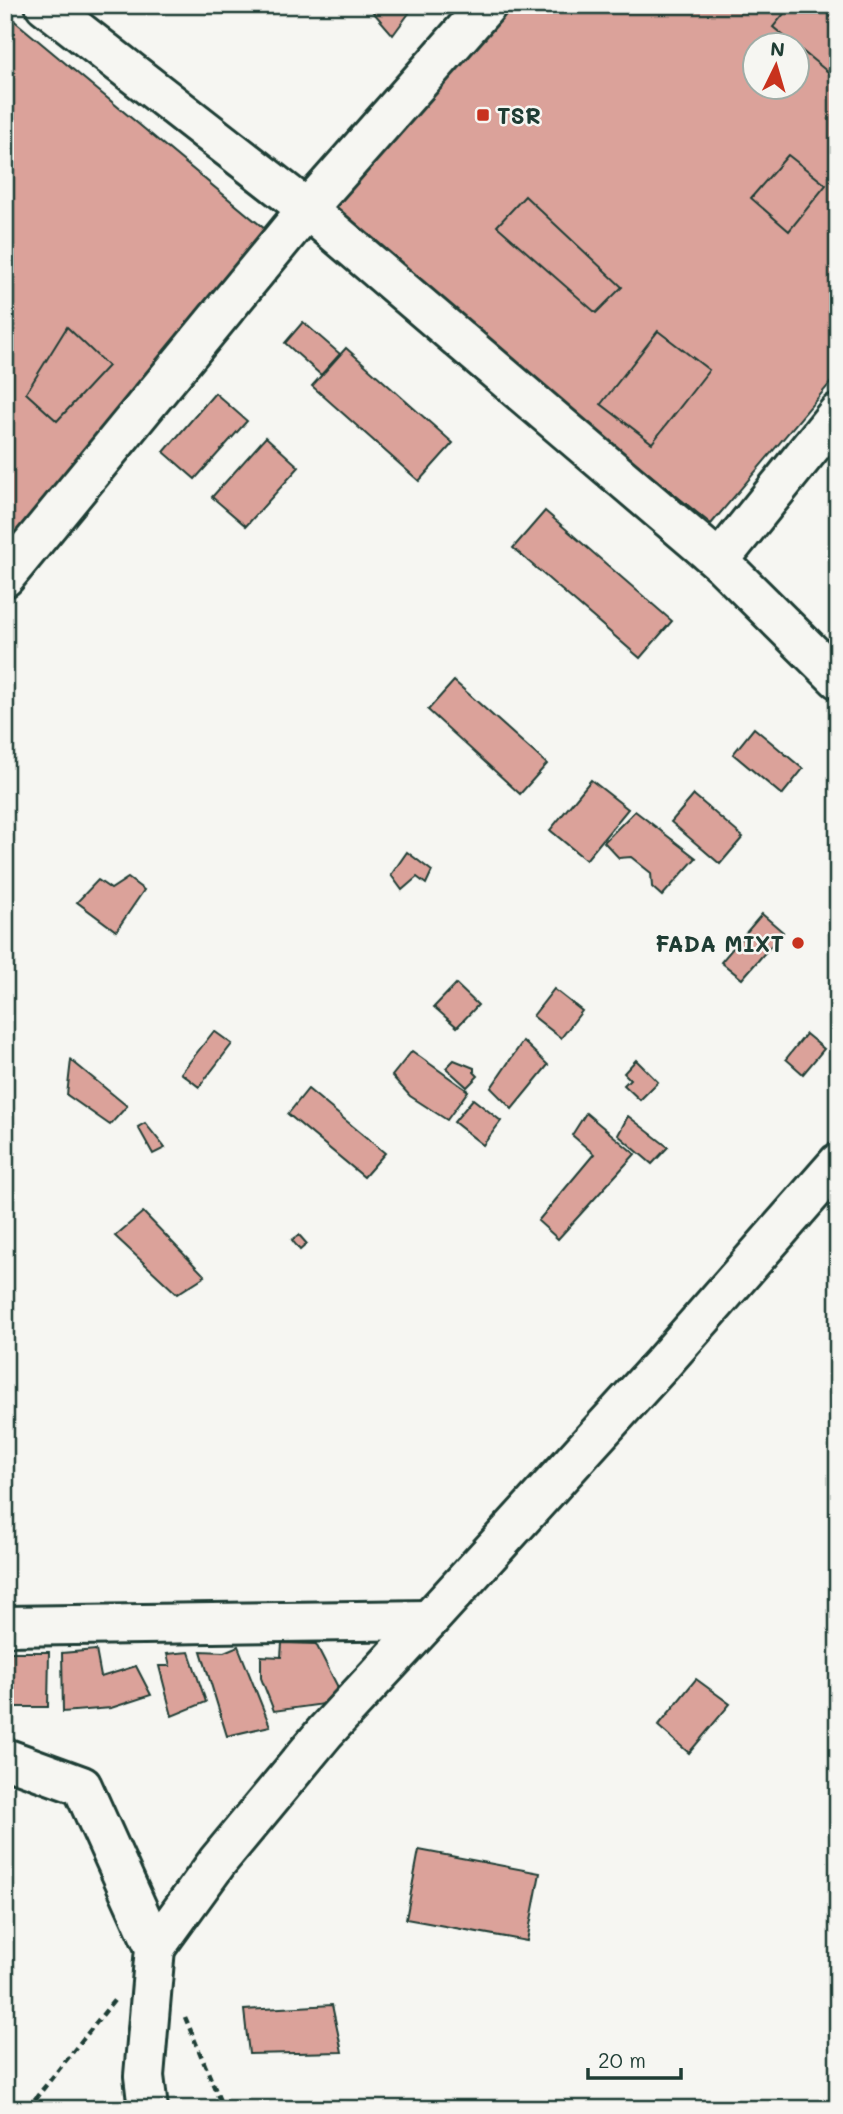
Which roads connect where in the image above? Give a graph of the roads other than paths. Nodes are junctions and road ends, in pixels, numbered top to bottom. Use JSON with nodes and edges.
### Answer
{"nodes":[{"id":1,"x":45,"y":5,"type":"edge"},
{"id":2,"x":487,"y":5,"type":"edge"},
{"id":3,"x":307,"y":209,"type":"junction"},
{"id":4,"x":838,"y":413,"type":"edge"},
{"id":5,"x":719,"y":561,"type":"junction"},
{"id":6,"x":5,"y":577,"type":"edge"},
{"id":7,"x":838,"y":678,"type":"edge"},
{"id":8,"x":838,"y":1163,"type":"edge"},
{"id":9,"x":429,"y":1620,"type":"junction"},
{"id":10,"x":5,"y":1626,"type":"edge"},
{"id":11,"x":5,"y":1758,"type":"edge"},
{"id":12,"x":155,"y":1948,"type":"junction"},
{"id":13,"x":148,"y":2109,"type":"edge"}],
"edges":[{"from":1,"to":3,"type":"street"},
{"from":2,"to":3,"type":"street"},
{"from":3,"to":5,"type":"street"},
{"from":3,"to":6,"type":"street"},
{"from":4,"to":5,"type":"street"},
{"from":5,"to":7,"type":"street"},
{"from":8,"to":9,"type":"street"},
{"from":9,"to":10,"type":"street"},
{"from":9,"to":12,"type":"street"},
{"from":11,"to":12,"type":"street"},
{"from":12,"to":13,"type":"street"}]}
